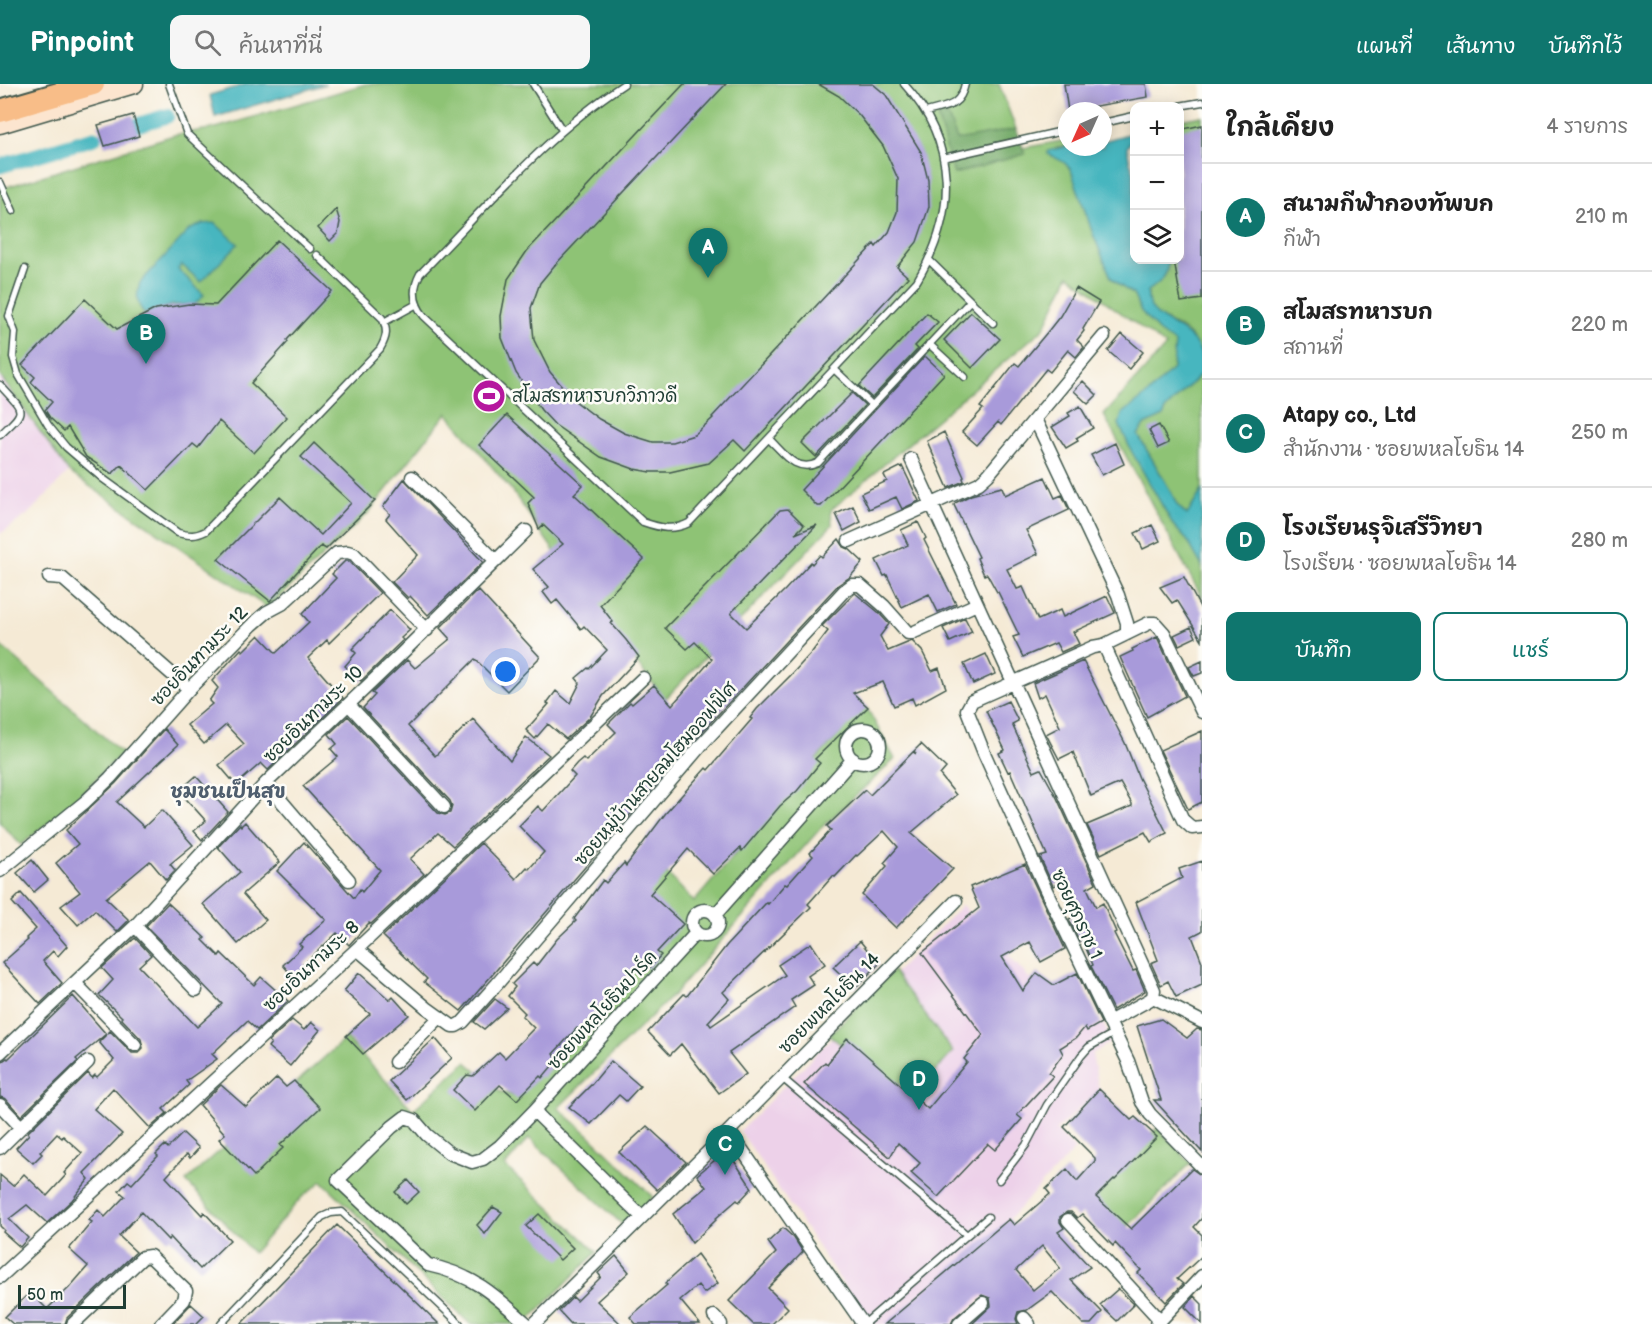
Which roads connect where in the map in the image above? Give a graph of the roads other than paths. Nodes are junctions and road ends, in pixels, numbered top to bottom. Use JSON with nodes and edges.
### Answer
{"nodes":[{"id":1,"x":39,"y":84,"type":"edge"},
{"id":2,"x":93,"y":84,"type":"edge"},
{"id":3,"x":134,"y":84,"type":"edge"},
{"id":4,"x":169,"y":84,"type":"edge"},
{"id":5,"x":533,"y":84,"type":"edge"},
{"id":6,"x":624,"y":84,"type":"edge"},
{"id":7,"x":904,"y":84,"type":"edge"},
{"id":8,"x":912,"y":84,"type":"edge"},
{"id":9,"x":965,"y":84,"type":"edge"},
{"id":10,"x":0,"y":95,"type":"edge"},
{"id":11,"x":915,"y":96,"type":"junction"},
{"id":12,"x":1202,"y":102,"type":"edge"},
{"id":13,"x":1184,"y":105,"type":"edge"},
{"id":14,"x":0,"y":111,"type":"edge"},
{"id":15,"x":926,"y":112,"type":"junction"},
{"id":16,"x":1130,"y":117,"type":"edge"},
{"id":17,"x":1112,"y":121,"type":"edge"},
{"id":18,"x":0,"y":124,"type":"edge"},
{"id":19,"x":562,"y":130,"type":"junction"},
{"id":20,"x":1058,"y":132,"type":"edge"},
{"id":21,"x":943,"y":158,"type":"junction"},
{"id":22,"x":0,"y":182,"type":"edge"},
{"id":23,"x":13,"y":211,"type":"dead end"},
{"id":24,"x":310,"y":249,"type":"dead end"},
{"id":25,"x":317,"y":255,"type":"dead end"},
{"id":26,"x":929,"y":260,"type":"junction"},
{"id":27,"x":25,"y":269,"type":"dead end"},
{"id":28,"x":970,"y":301,"type":"junction"},
{"id":29,"x":417,"y":304,"type":"junction"},
{"id":30,"x":384,"y":322,"type":"junction"},
{"id":31,"x":993,"y":323,"type":"dead end"},
{"id":32,"x":1104,"y":336,"type":"dead end"},
{"id":33,"x":929,"y":344,"type":"junction"},
{"id":34,"x":835,"y":370,"type":"junction"},
{"id":35,"x":965,"y":377,"type":"dead end"},
{"id":36,"x":0,"y":385,"type":"edge"},
{"id":37,"x":873,"y":405,"type":"junction"},
{"id":38,"x":1035,"y":419,"type":"junction"},
{"id":39,"x":0,"y":435,"type":"edge"},
{"id":40,"x":770,"y":439,"type":"junction"},
{"id":41,"x":911,"y":459,"type":"dead end"},
{"id":42,"x":412,"y":477,"type":"dead end"},
{"id":43,"x":932,"y":505,"type":"junction"},
{"id":44,"x":526,"y":531,"type":"dead end"},
{"id":45,"x":849,"y":541,"type":"dead end"},
{"id":46,"x":495,"y":560,"type":"junction"},
{"id":47,"x":49,"y":577,"type":"dead end"},
{"id":48,"x":977,"y":604,"type":"junction"},
{"id":49,"x":427,"y":630,"type":"junction"},
{"id":50,"x":1127,"y":634,"type":"junction"},
{"id":51,"x":1104,"y":645,"type":"junction"},
{"id":52,"x":643,"y":678,"type":"dead end"},
{"id":53,"x":1013,"y":683,"type":"junction"},
{"id":54,"x":189,"y":689,"type":"junction"},
{"id":55,"x":349,"y":705,"type":"junction"},
{"id":56,"x":1202,"y":712,"type":"edge"},
{"id":57,"x":853,"y":759,"type":"dead end"},
{"id":58,"x":266,"y":783,"type":"junction"},
{"id":59,"x":444,"y":807,"type":"dead end"},
{"id":60,"x":1202,"y":827,"type":"edge"},
{"id":61,"x":0,"y":871,"type":"edge"},
{"id":62,"x":349,"y":880,"type":"dead end"},
{"id":63,"x":956,"y":901,"type":"dead end"},
{"id":64,"x":716,"y":915,"type":"junction"},
{"id":65,"x":135,"y":926,"type":"junction"},
{"id":66,"x":696,"y":933,"type":"junction"},
{"id":67,"x":357,"y":949,"type":"junction"},
{"id":68,"x":75,"y":983,"type":"junction"},
{"id":69,"x":196,"y":990,"type":"dead end"},
{"id":70,"x":1153,"y":997,"type":"junction"},
{"id":71,"x":440,"y":1017,"type":"junction"},
{"id":72,"x":1202,"y":1022,"type":"edge"},
{"id":73,"x":1112,"y":1027,"type":"junction"},
{"id":74,"x":135,"y":1045,"type":"dead end"},
{"id":75,"x":0,"y":1053,"type":"edge"},
{"id":76,"x":88,"y":1062,"type":"dead end"},
{"id":77,"x":395,"y":1062,"type":"dead end"},
{"id":78,"x":780,"y":1077,"type":"junction"},
{"id":79,"x":0,"y":1105,"type":"edge"},
{"id":80,"x":534,"y":1111,"type":"junction"},
{"id":81,"x":21,"y":1127,"type":"junction"},
{"id":82,"x":729,"y":1131,"type":"junction"},
{"id":83,"x":0,"y":1148,"type":"edge"},
{"id":84,"x":1202,"y":1167,"type":"edge"},
{"id":85,"x":999,"y":1180,"type":"dead end"},
{"id":86,"x":640,"y":1216,"type":"junction"},
{"id":87,"x":988,"y":1217,"type":"dead end"},
{"id":88,"x":1068,"y":1220,"type":"dead end"},
{"id":89,"x":967,"y":1235,"type":"junction"},
{"id":90,"x":1202,"y":1276,"type":"edge"},
{"id":91,"x":0,"y":1277,"type":"edge"},
{"id":92,"x":983,"y":1303,"type":"dead end"},
{"id":93,"x":1158,"y":1322,"type":"edge"},
{"id":94,"x":73,"y":1324,"type":"edge"},
{"id":95,"x":160,"y":1324,"type":"edge"},
{"id":96,"x":221,"y":1324,"type":"edge"},
{"id":97,"x":460,"y":1324,"type":"edge"},
{"id":98,"x":527,"y":1324,"type":"edge"},
{"id":99,"x":534,"y":1324,"type":"edge"},
{"id":100,"x":864,"y":1324,"type":"edge"},
{"id":101,"x":959,"y":1324,"type":"edge"}],
"edges":[{"from":1,"to":10,"type":"highway"},
{"from":2,"to":14,"type":"highway"},
{"from":3,"to":18,"type":"main road"},
{"from":4,"to":24,"type":"lane"},
{"from":5,"to":19,"type":"lane"},
{"from":6,"to":19,"type":"lane"},
{"from":7,"to":11,"type":"lane"},
{"from":8,"to":11,"type":"lane"},
{"from":9,"to":15,"type":"lane"},
{"from":11,"to":15,"type":"lane"},
{"from":12,"to":13,"type":"lane"},
{"from":15,"to":21,"type":"lane"},
{"from":16,"to":17,"type":"lane"},
{"from":19,"to":29,"type":"lane"},
{"from":20,"to":21,"type":"lane"},
{"from":21,"to":26,"type":"lane"},
{"from":22,"to":23,"type":"lane"},
{"from":25,"to":30,"type":"lane"},
{"from":26,"to":28,"type":"lane"},
{"from":26,"to":34,"type":"lane"},
{"from":27,"to":30,"type":"lane"},
{"from":28,"to":31,"type":"lane"},
{"from":28,"to":33,"type":"lane"},
{"from":29,"to":30,"type":"lane"},
{"from":29,"to":40,"type":"lane"},
{"from":32,"to":38,"type":"street"},
{"from":33,"to":35,"type":"lane"},
{"from":33,"to":37,"type":"lane"},
{"from":34,"to":37,"type":"lane"},
{"from":34,"to":40,"type":"lane"},
{"from":36,"to":39,"type":"lane"},
{"from":37,"to":40,"type":"lane"},
{"from":38,"to":43,"type":"street"},
{"from":38,"to":50,"type":"street"},
{"from":41,"to":43,"type":"street"},
{"from":42,"to":46,"type":"street"},
{"from":43,"to":45,"type":"street"},
{"from":43,"to":48,"type":"street"},
{"from":44,"to":46,"type":"street","name":"ซอยอินทามระ 10"},
{"from":46,"to":49,"type":"street","name":"ซอยอินทามระ 10"},
{"from":47,"to":54,"type":"street"},
{"from":48,"to":53,"type":"street"},
{"from":48,"to":71,"type":"street","name":"ซอยหมู่บ้านสายลมโฮมออฟฟิศ"},
{"from":49,"to":54,"type":"street","name":"ซอยอินทามระ 12"},
{"from":49,"to":55,"type":"street","name":"ซอยอินทามระ 10"},
{"from":50,"to":51,"type":"street"},
{"from":50,"to":56,"type":"street"},
{"from":51,"to":53,"type":"street"},
{"from":51,"to":60,"type":"street"},
{"from":52,"to":67,"type":"street","name":"ซอยอินทามระ 8"},
{"from":53,"to":70,"type":"street"},
{"from":53,"to":73,"type":"street","name":"ซอยศุภราช 1"},
{"from":54,"to":61,"type":"street","name":"ซอยอินทามระ 12"},
{"from":55,"to":58,"type":"street","name":"ซอยอินทามระ 10"},
{"from":55,"to":59,"type":"street"},
{"from":57,"to":64,"type":"street","name":"ซอยพหลโยธินปาร์ค"},
{"from":58,"to":62,"type":"street"},
{"from":58,"to":65,"type":"street","name":"ซอยอินทามระ 10"},
{"from":63,"to":78,"type":"street","name":"ซอยพหลโยธิน 14"},
{"from":64,"to":66,"type":"street","name":"ซอยพหลโยธินปาร์ค"},
{"from":64,"to":66,"type":"street","name":"ซอยพหลโยธินปาร์ค"},
{"from":65,"to":68,"type":"street","name":"ซอยอินทามระ 10"},
{"from":65,"to":69,"type":"street"},
{"from":66,"to":80,"type":"street","name":"ซอยพหลโยธินปาร์ค"},
{"from":67,"to":71,"type":"street"},
{"from":67,"to":91,"type":"street","name":"ซอยอินทามระ 8"},
{"from":68,"to":74,"type":"street"},
{"from":68,"to":75,"type":"street","name":"ซอยอินทามระ 10"},
{"from":70,"to":72,"type":"street"},
{"from":70,"to":73,"type":"street"},
{"from":71,"to":77,"type":"street"},
{"from":73,"to":84,"type":"street","name":"ซอยศุภราช 1"},
{"from":73,"to":85,"type":"lane"},
{"from":76,"to":81,"type":"street"},
{"from":78,"to":82,"type":"street","name":"ซอยพหลโยธิน 14"},
{"from":78,"to":89,"type":"lane"},
{"from":79,"to":81,"type":"street"},
{"from":80,"to":86,"type":"street"},
{"from":80,"to":98,"type":"street","name":"ซอยพหลโยธินปาร์ค"},
{"from":81,"to":83,"type":"street"},
{"from":82,"to":86,"type":"street","name":"ซอยพหลโยธิน 14"},
{"from":82,"to":100,"type":"street"},
{"from":86,"to":99,"type":"street","name":"ซอยพหลโยธิน 14"},
{"from":87,"to":89,"type":"lane"},
{"from":88,"to":93,"type":"street"},
{"from":89,"to":100,"type":"lane"},
{"from":90,"to":93,"type":"street"},
{"from":92,"to":101,"type":"street"},
{"from":94,"to":95,"type":"street"},
{"from":96,"to":97,"type":"lane"}]}
